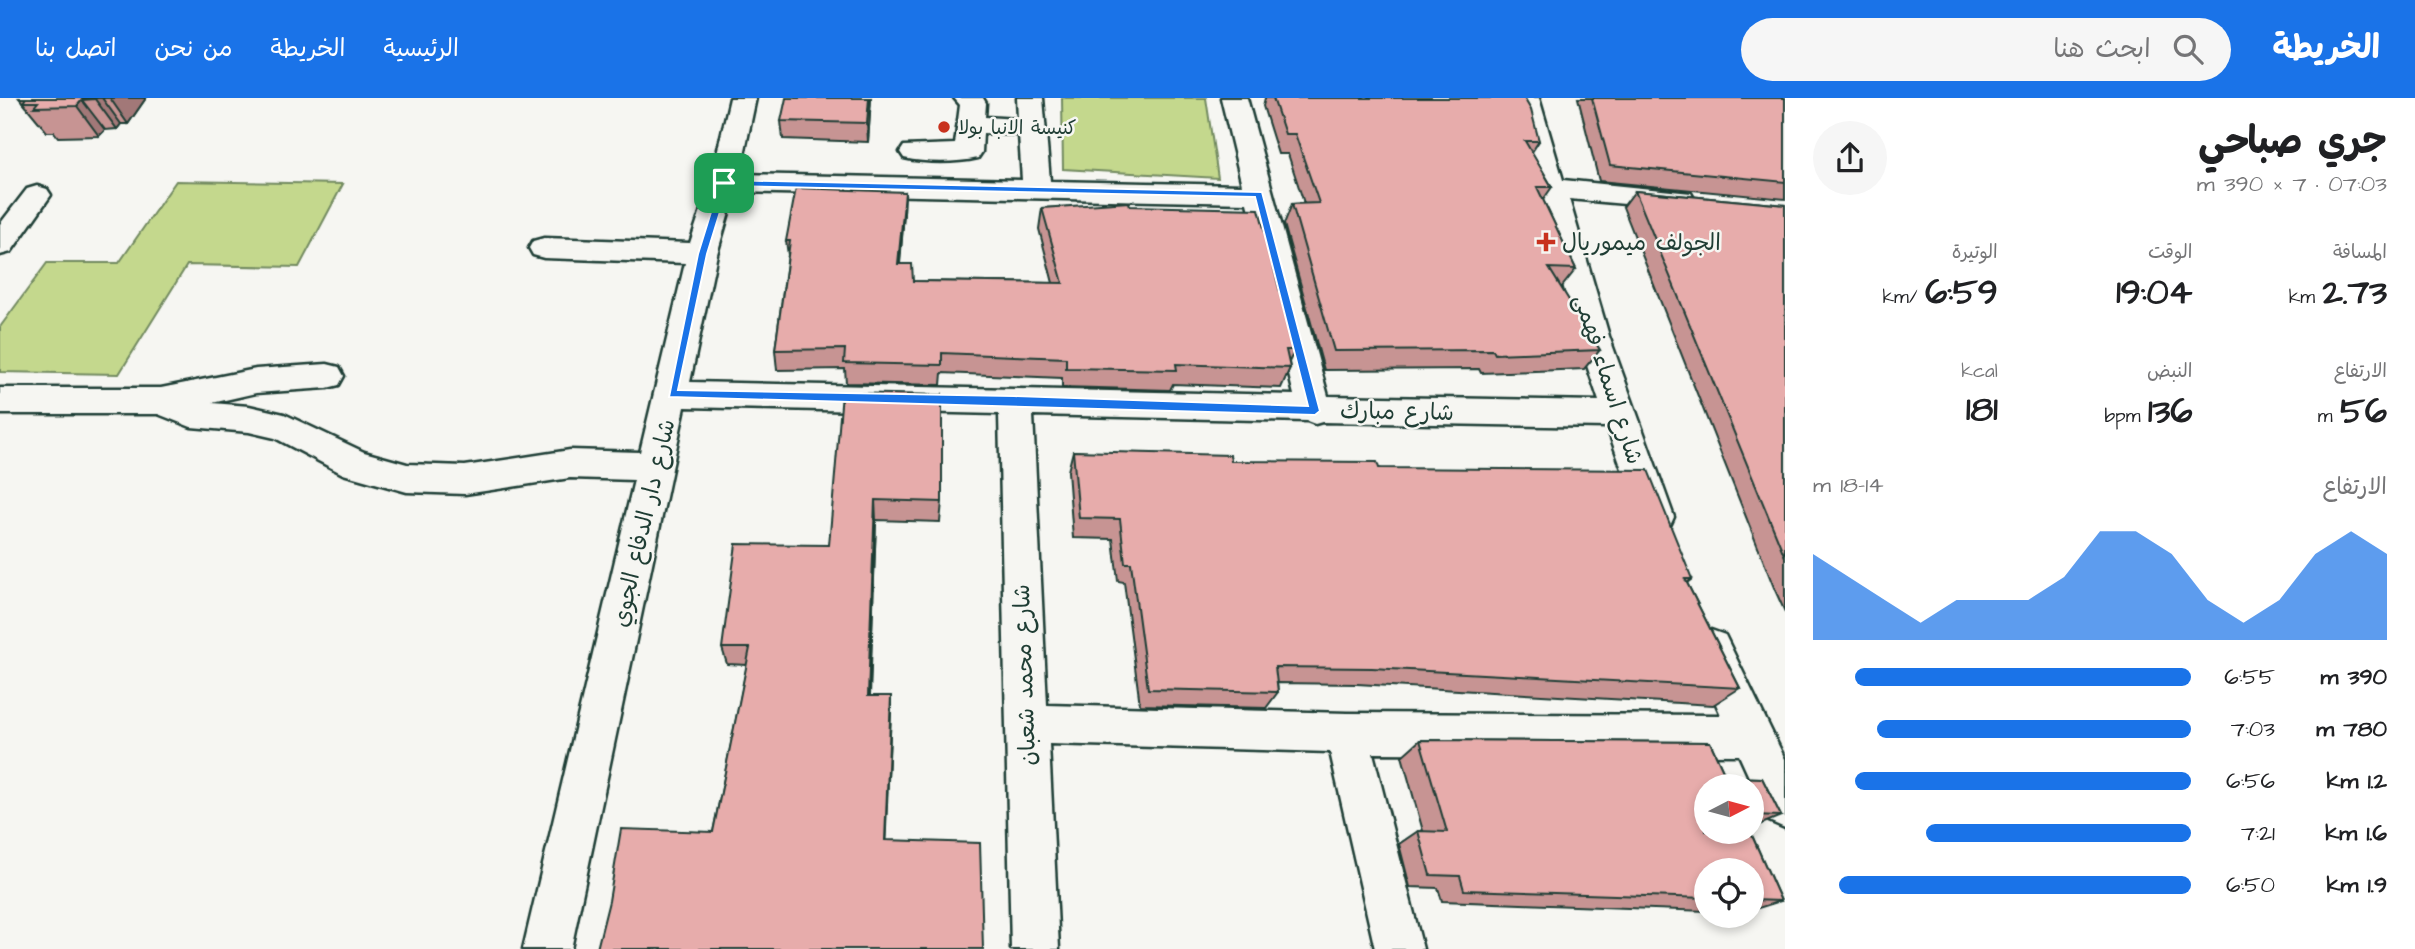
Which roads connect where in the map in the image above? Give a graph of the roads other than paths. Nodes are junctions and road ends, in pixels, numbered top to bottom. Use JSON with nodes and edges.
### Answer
{"nodes":[{"id":1,"x":743,"y":98,"type":"edge"},
{"id":2,"x":1030,"y":98,"type":"edge"},
{"id":3,"x":1234,"y":98,"type":"edge"},
{"id":4,"x":1526,"y":98,"type":"edge"},
{"id":5,"x":969,"y":111,"type":"edge"},
{"id":6,"x":1032,"y":128,"type":"junction"},
{"id":7,"x":914,"y":152,"type":"dead end"},
{"id":8,"x":724,"y":183,"type":"junction"},
{"id":9,"x":1550,"y":188,"type":"junction"},
{"id":10,"x":1037,"y":189,"type":"junction"},
{"id":11,"x":1259,"y":194,"type":"junction"},
{"id":12,"x":37,"y":195,"type":"dead end"},
{"id":13,"x":1702,"y":202,"type":"edge"},
{"id":14,"x":0,"y":245,"type":"edge"},
{"id":15,"x":544,"y":248,"type":"dead end"},
{"id":16,"x":702,"y":254,"type":"junction"},
{"id":17,"x":327,"y":376,"type":"dead end"},
{"id":18,"x":672,"y":394,"type":"junction"},
{"id":19,"x":1014,"y":400,"type":"junction"},
{"id":20,"x":0,"y":401,"type":"edge"},
{"id":21,"x":161,"y":401,"type":"junction"},
{"id":22,"x":1315,"y":411,"type":"junction"},
{"id":23,"x":1619,"y":414,"type":"junction"},
{"id":24,"x":655,"y":466,"type":"junction"},
{"id":25,"x":1671,"y":552,"type":"edge"},
{"id":26,"x":1696,"y":614,"type":"edge"},
{"id":27,"x":1026,"y":724,"type":"junction"},
{"id":28,"x":1347,"y":733,"type":"junction"},
{"id":29,"x":1750,"y":735,"type":"junction"},
{"id":30,"x":1785,"y":806,"type":"edge"},
{"id":31,"x":547,"y":949,"type":"edge"},
{"id":32,"x":1035,"y":949,"type":"edge"},
{"id":33,"x":1399,"y":949,"type":"edge"}],
"edges":[{"from":1,"to":8,"type":"street","name":"شارع دار الدفاع الجوي"},
{"from":2,"to":6,"type":"street"},
{"from":3,"to":11,"type":"street"},
{"from":4,"to":9,"type":"street","name":"شارع اسماء فهمى"},
{"from":5,"to":6,"type":"street"},
{"from":5,"to":7,"type":"street"},
{"from":6,"to":10,"type":"street"},
{"from":8,"to":10,"type":"street"},
{"from":8,"to":16,"type":"street","name":"شارع دار الدفاع الجوي"},
{"from":9,"to":13,"type":"street"},
{"from":9,"to":23,"type":"street","name":"شارع اسماء فهمى"},
{"from":10,"to":11,"type":"street"},
{"from":11,"to":22,"type":"street"},
{"from":12,"to":14,"type":"street"},
{"from":15,"to":16,"type":"street"},
{"from":16,"to":18,"type":"street","name":"شارع دار الدفاع الجوي"},
{"from":17,"to":21,"type":"street"},
{"from":18,"to":19,"type":"street","name":"شارع مبارك"},
{"from":18,"to":24,"type":"street","name":"شارع دار الدفاع الجوي"},
{"from":19,"to":22,"type":"street","name":"شارع مبارك"},
{"from":19,"to":27,"type":"street","name":"شارع محمد شعبان"},
{"from":20,"to":21,"type":"street"},
{"from":21,"to":24,"type":"street"},
{"from":22,"to":23,"type":"street","name":"شارع مبارك"},
{"from":23,"to":25,"type":"street","name":"شارع اسماء فهمى"},
{"from":24,"to":31,"type":"street","name":"شارع دار الدفاع الجوي"},
{"from":26,"to":29,"type":"street"},
{"from":27,"to":28,"type":"street"},
{"from":27,"to":32,"type":"street","name":"شارع محمد شعبان"},
{"from":28,"to":29,"type":"street"},
{"from":28,"to":33,"type":"street"},
{"from":29,"to":30,"type":"street"}]}
